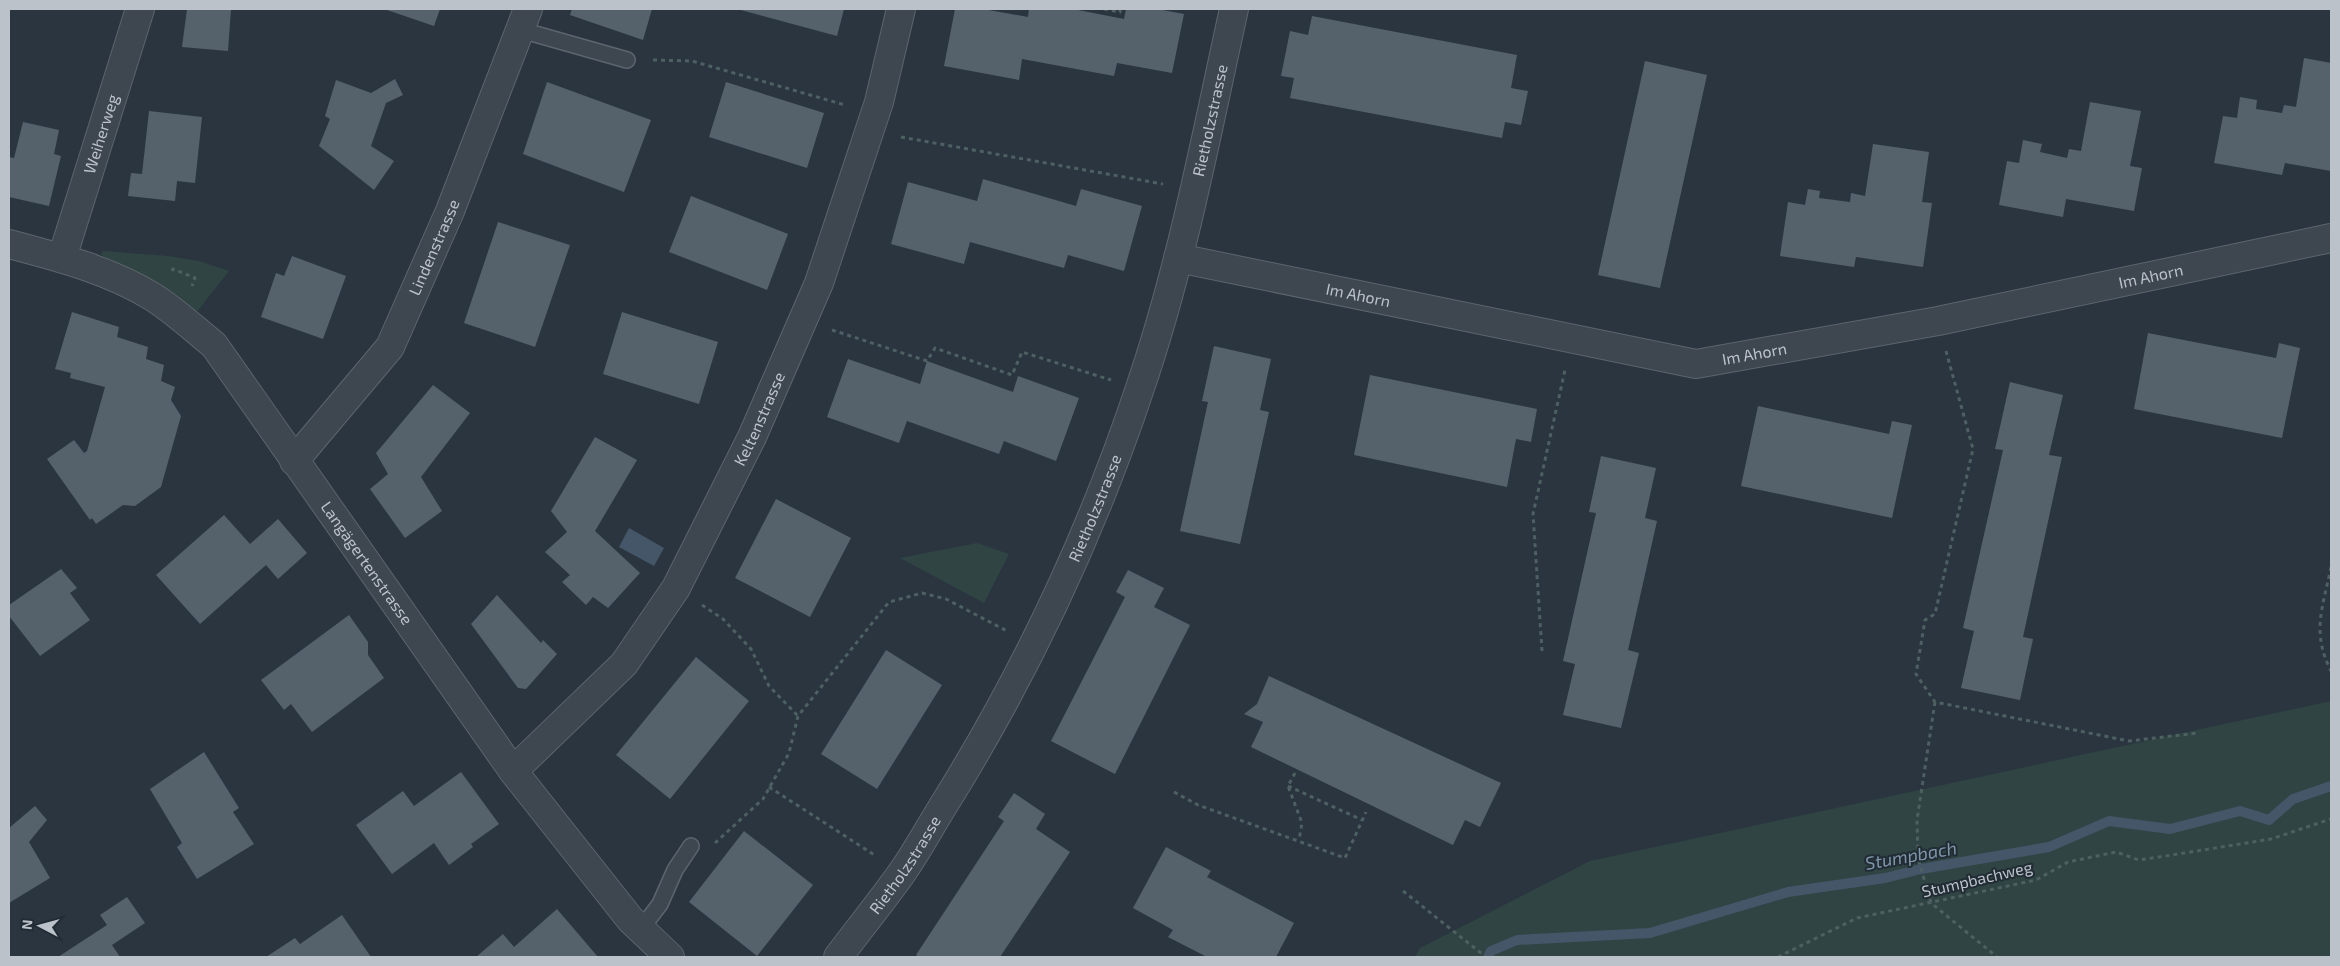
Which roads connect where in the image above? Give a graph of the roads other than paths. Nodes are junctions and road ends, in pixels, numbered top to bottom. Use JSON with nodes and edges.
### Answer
{"nodes":[{"id":1,"x":140,"y":9,"type":"edge"},
{"id":2,"x":901,"y":9,"type":"edge"},
{"id":3,"x":1234,"y":9,"type":"edge"},
{"id":4,"x":524,"y":19,"type":"edge"},
{"id":5,"x":627,"y":60,"type":"road end"},
{"id":6,"x":2331,"y":238,"type":"edge"},
{"id":7,"x":9,"y":244,"type":"edge"},
{"id":8,"x":62,"y":258,"type":"junction"},
{"id":9,"x":1178,"y":258,"type":"junction"},
{"id":10,"x":294,"y":461,"type":"junction"},
{"id":11,"x":513,"y":771,"type":"junction"},
{"id":12,"x":691,"y":846,"type":"dead end"},
{"id":13,"x":641,"y":929,"type":"junction"},
{"id":14,"x":670,"y":957,"type":"edge"},
{"id":15,"x":838,"y":957,"type":"edge"}],
"edges":[{"from":1,"to":8,"type":"street","name":"Weiherweg"},
{"from":2,"to":11,"type":"street","name":"Keltenstrasse"},
{"from":3,"to":9,"type":"street","name":"Rietholzstrasse"},
{"from":4,"to":5,"type":"lane"},
{"from":4,"to":10,"type":"street","name":"Lindenstrasse"},
{"from":6,"to":9,"type":"street","name":"Im Ahorn"},
{"from":7,"to":8,"type":"street","name":"Langägertenstrasse"},
{"from":8,"to":10,"type":"street","name":"Langägertenstrasse"},
{"from":9,"to":15,"type":"street","name":"Rietholzstrasse"},
{"from":10,"to":11,"type":"street","name":"Langägertenstrasse"},
{"from":11,"to":13,"type":"street","name":"Langägertenstrasse"},
{"from":12,"to":13,"type":"lane"},
{"from":13,"to":14,"type":"street","name":"Langägertenstrasse"}]}
